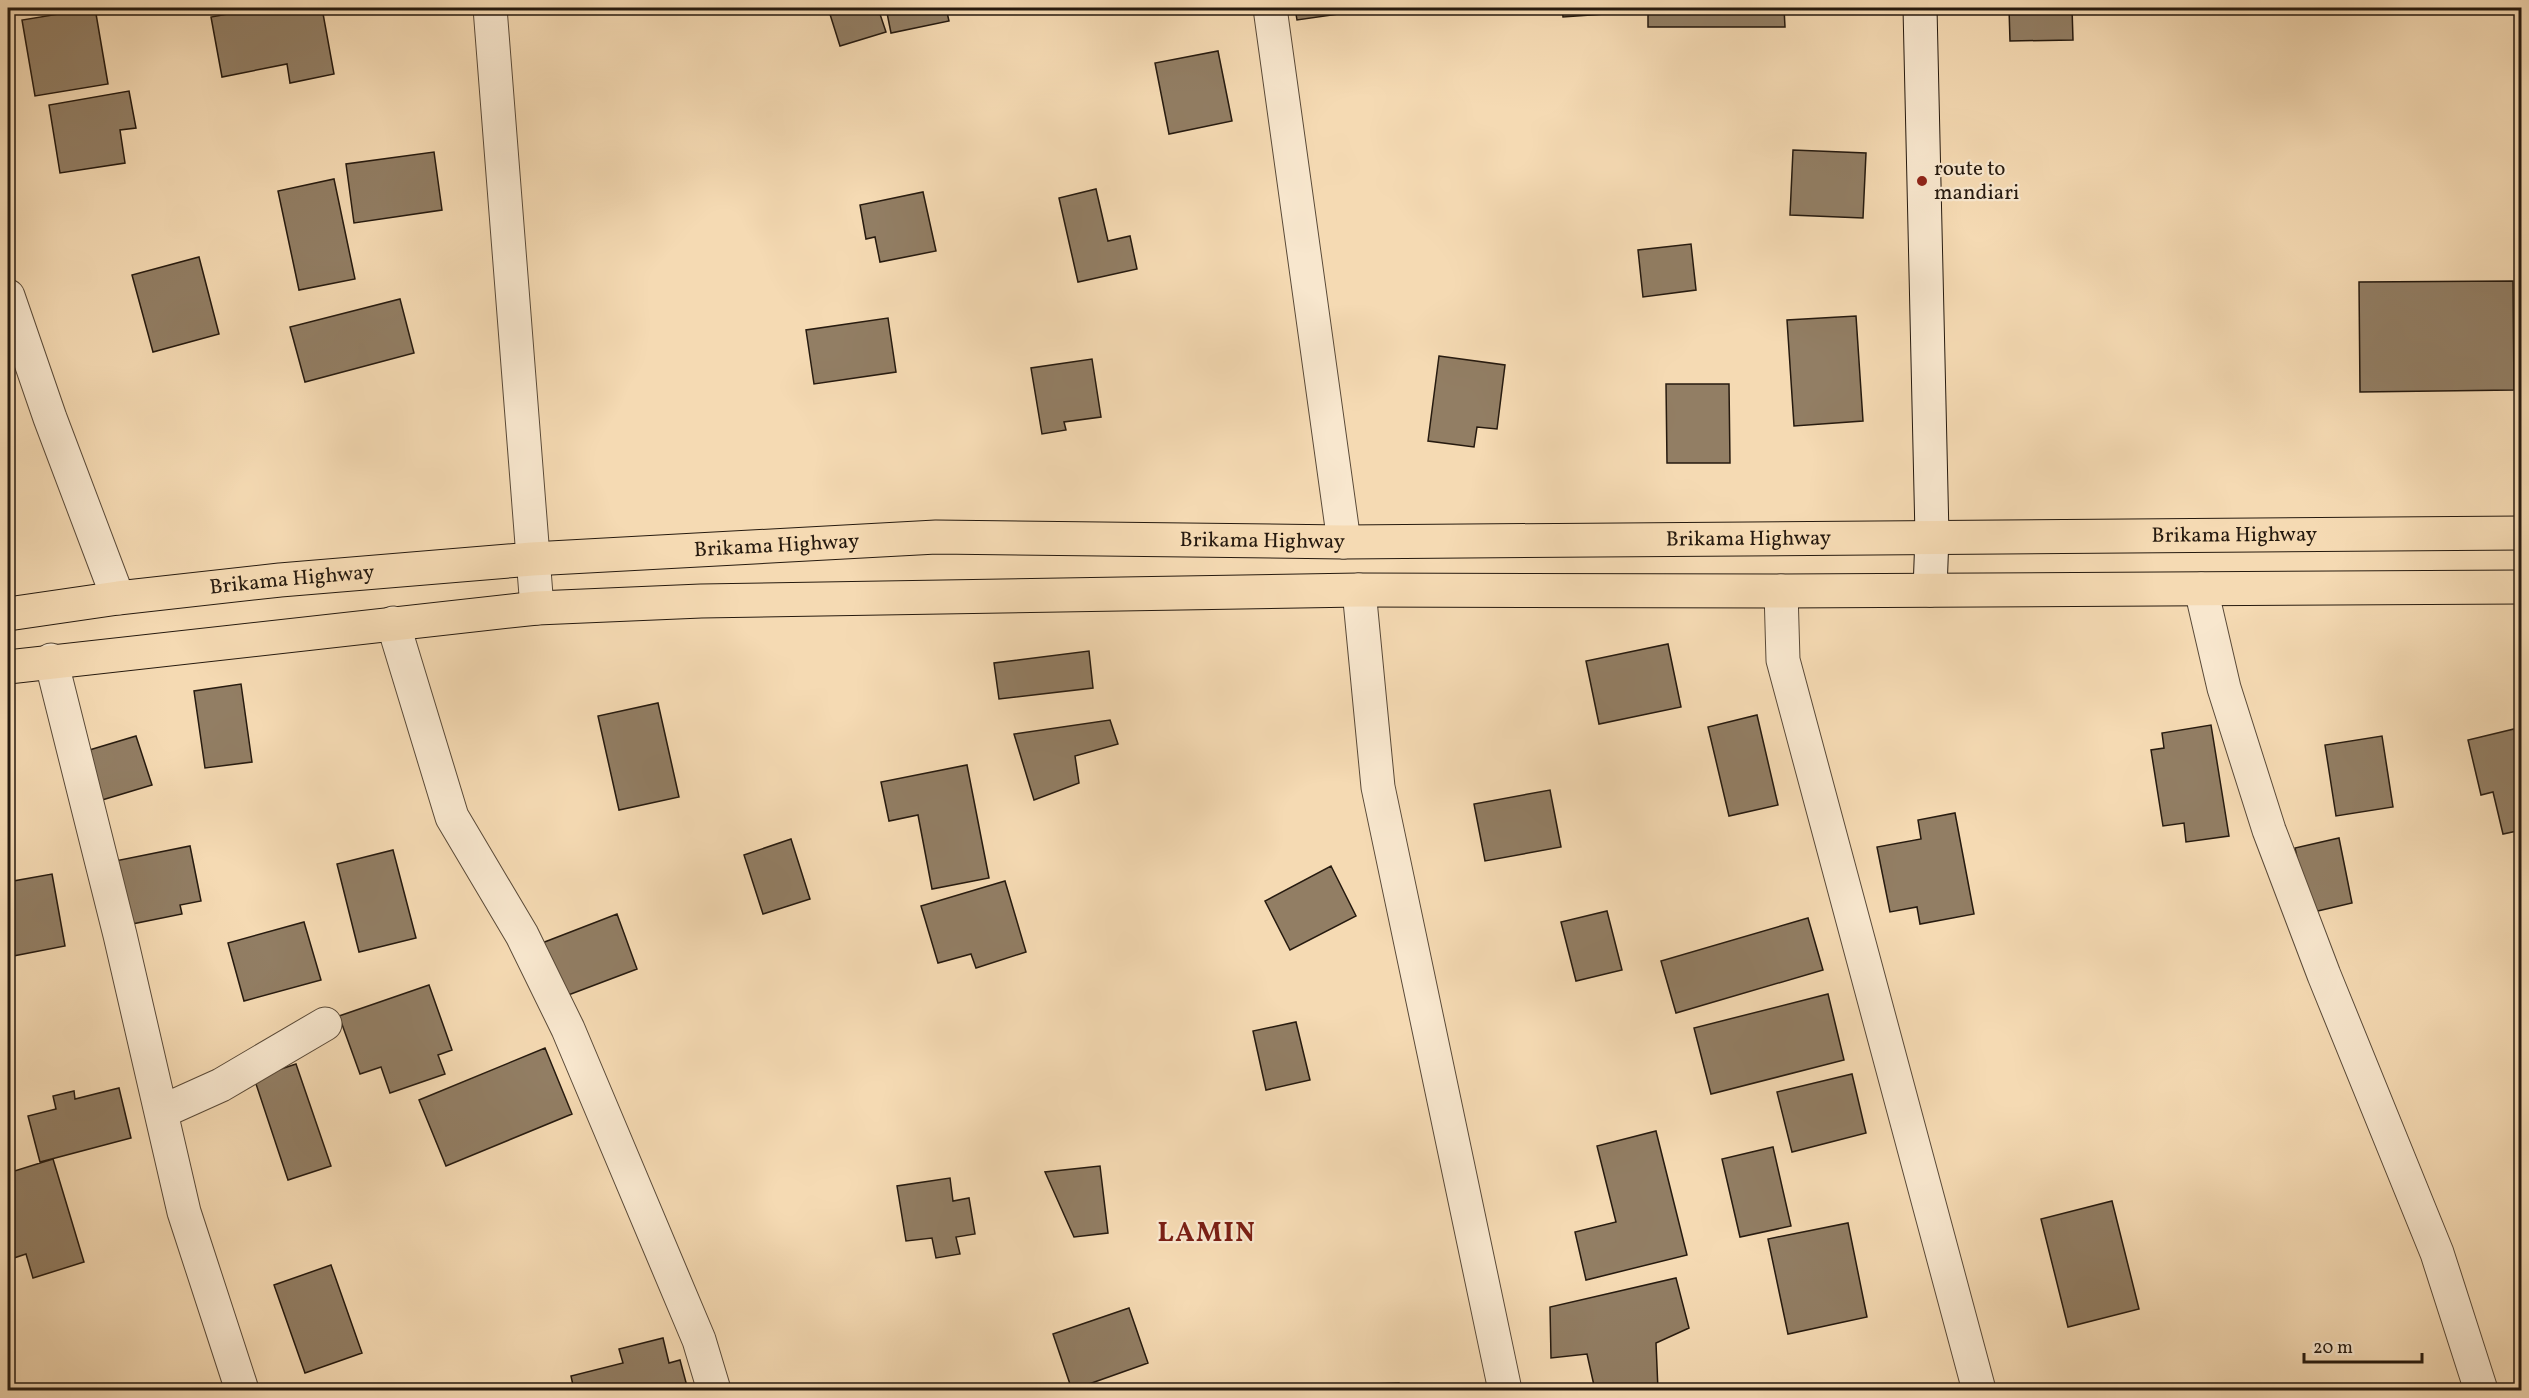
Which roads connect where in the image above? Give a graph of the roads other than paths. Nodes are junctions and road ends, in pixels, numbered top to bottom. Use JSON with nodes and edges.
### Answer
{"nodes":[{"id":1,"x":490,"y":8,"type":"edge"},
{"id":2,"x":1270,"y":8,"type":"edge"},
{"id":3,"x":1920,"y":8,"type":"edge"},
{"id":4,"x":8,"y":296,"type":"edge"},
{"id":5,"x":2522,"y":533,"type":"edge"},
{"id":6,"x":1932,"y":536,"type":"junction"},
{"id":7,"x":1344,"y":542,"type":"junction"},
{"id":8,"x":532,"y":559,"type":"junction"},
{"id":9,"x":2522,"y":588,"type":"edge"},
{"id":10,"x":2201,"y":589,"type":"junction"},
{"id":11,"x":1359,"y":590,"type":"junction"},
{"id":12,"x":1930,"y":590,"type":"junction"},
{"id":13,"x":1781,"y":591,"type":"junction"},
{"id":14,"x":118,"y":598,"type":"junction"},
{"id":15,"x":537,"y":608,"type":"junction"},
{"id":16,"x":8,"y":614,"type":"edge"},
{"id":17,"x":393,"y":622,"type":"junction"},
{"id":18,"x":51,"y":660,"type":"junction"},
{"id":19,"x":8,"y":667,"type":"edge"},
{"id":20,"x":325,"y":1024,"type":"dead end"},
{"id":21,"x":161,"y":1112,"type":"junction"},
{"id":22,"x":242,"y":1390,"type":"edge"},
{"id":23,"x":714,"y":1390,"type":"edge"},
{"id":24,"x":1505,"y":1390,"type":"edge"},
{"id":25,"x":1979,"y":1390,"type":"edge"},
{"id":26,"x":2481,"y":1390,"type":"edge"}],
"edges":[{"from":1,"to":8,"type":"street"},
{"from":2,"to":7,"type":"street"},
{"from":3,"to":6,"type":"street"},
{"from":4,"to":14,"type":"street"},
{"from":5,"to":6,"type":"highway","name":"Brikama Highway"},
{"from":6,"to":7,"type":"highway","name":"Brikama Highway"},
{"from":6,"to":12,"type":"street"},
{"from":7,"to":8,"type":"highway","name":"Brikama Highway"},
{"from":8,"to":14,"type":"highway","name":"Brikama Highway"},
{"from":8,"to":15,"type":"street"},
{"from":9,"to":10,"type":"highway"},
{"from":10,"to":12,"type":"highway"},
{"from":10,"to":26,"type":"street"},
{"from":11,"to":13,"type":"highway"},
{"from":11,"to":15,"type":"highway"},
{"from":11,"to":24,"type":"street"},
{"from":12,"to":13,"type":"highway"},
{"from":13,"to":25,"type":"street"},
{"from":14,"to":16,"type":"highway","name":"Brikama Highway"},
{"from":15,"to":17,"type":"highway"},
{"from":17,"to":18,"type":"highway"},
{"from":17,"to":23,"type":"street"},
{"from":18,"to":19,"type":"highway"},
{"from":18,"to":21,"type":"street"},
{"from":20,"to":21,"type":"street"},
{"from":21,"to":22,"type":"street"}]}
